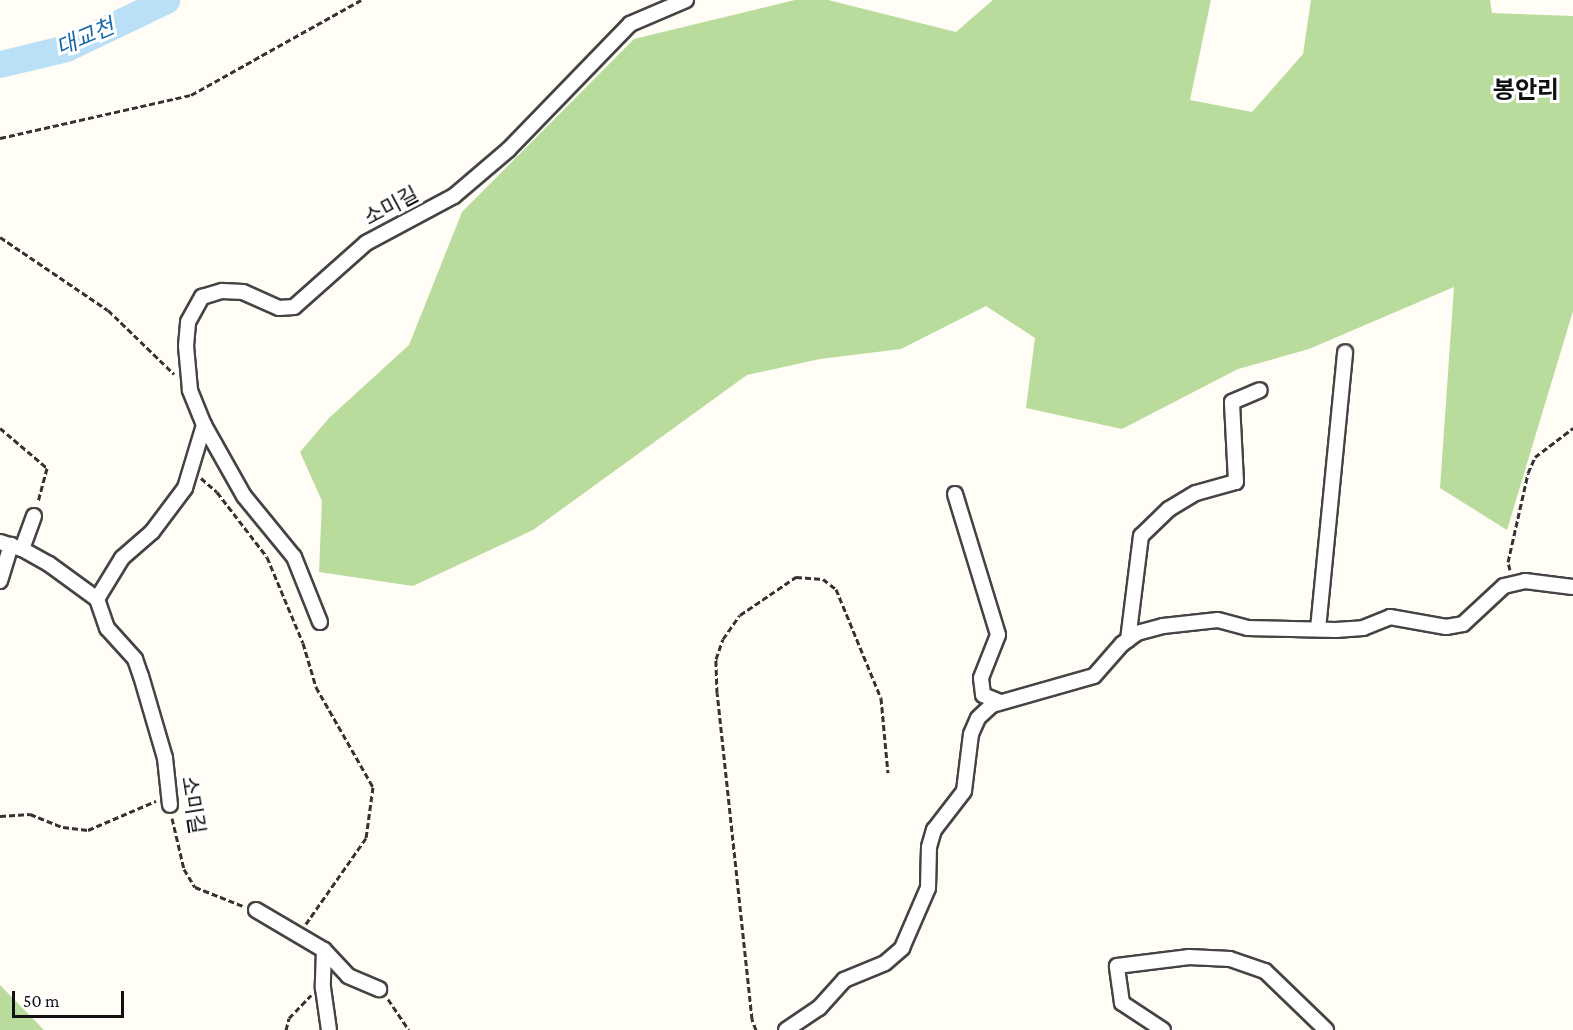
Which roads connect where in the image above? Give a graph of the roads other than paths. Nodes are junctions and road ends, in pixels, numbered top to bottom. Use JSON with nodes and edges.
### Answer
{"nodes":[{"id":1,"x":686,"y":0,"type":"edge"},
{"id":2,"x":1345,"y":352,"type":"dead end"},
{"id":3,"x":1260,"y":390,"type":"dead end"},
{"id":4,"x":204,"y":425,"type":"junction"},
{"id":5,"x":955,"y":494,"type":"dead end"},
{"id":6,"x":34,"y":516,"type":"road end"},
{"id":7,"x":11,"y":545,"type":"edge"},
{"id":8,"x":0,"y":581,"type":"edge"},
{"id":9,"x":1573,"y":587,"type":"edge"},
{"id":10,"x":98,"y":599,"type":"junction"},
{"id":11,"x":320,"y":622,"type":"dead end"},
{"id":12,"x":1318,"y":629,"type":"junction"},
{"id":13,"x":1128,"y":640,"type":"junction"},
{"id":14,"x":1000,"y":702,"type":"junction"},
{"id":15,"x":169,"y":800,"type":"road end"},
{"id":16,"x":256,"y":910,"type":"road end"},
{"id":17,"x":324,"y":950,"type":"junction"},
{"id":18,"x":379,"y":989,"type":"road end"},
{"id":19,"x":329,"y":1030,"type":"edge"},
{"id":20,"x":786,"y":1030,"type":"edge"},
{"id":21,"x":1163,"y":1030,"type":"edge"},
{"id":22,"x":1326,"y":1030,"type":"edge"}],
"edges":[{"from":1,"to":4,"type":"street","name":"소미길"},
{"from":2,"to":12,"type":"street"},
{"from":3,"to":13,"type":"street"},
{"from":4,"to":10,"type":"street"},
{"from":4,"to":11,"type":"street","name":"소미길"},
{"from":5,"to":14,"type":"street"},
{"from":6,"to":7,"type":"street"},
{"from":7,"to":8,"type":"street"},
{"from":7,"to":10,"type":"street"},
{"from":9,"to":12,"type":"street"},
{"from":10,"to":15,"type":"street","name":"소미길"},
{"from":12,"to":13,"type":"street"},
{"from":13,"to":14,"type":"street"},
{"from":14,"to":20,"type":"street"},
{"from":16,"to":17,"type":"street"},
{"from":17,"to":18,"type":"street"},
{"from":17,"to":19,"type":"street"},
{"from":21,"to":22,"type":"street"}]}
